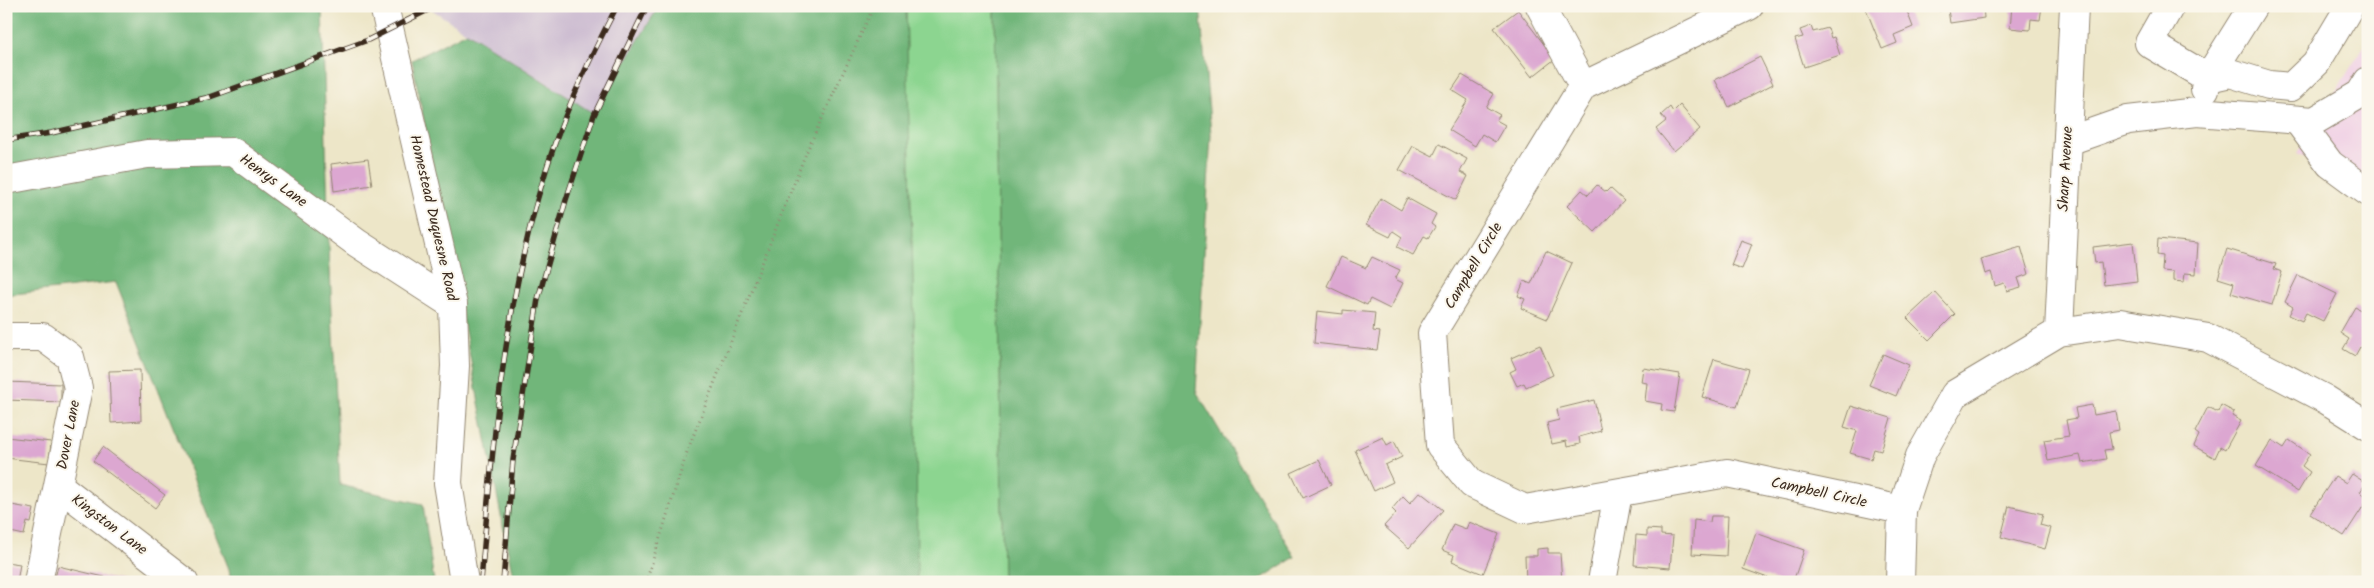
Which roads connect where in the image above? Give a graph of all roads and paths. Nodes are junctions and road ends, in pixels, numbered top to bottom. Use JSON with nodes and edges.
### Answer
{"nodes":[{"id":1,"x":384,"y":6,"type":"edge"},
{"id":2,"x":874,"y":6,"type":"edge"},
{"id":3,"x":1540,"y":6,"type":"edge"},
{"id":4,"x":1749,"y":6,"type":"edge"},
{"id":5,"x":2074,"y":6,"type":"edge"},
{"id":6,"x":2170,"y":6,"type":"edge"},
{"id":7,"x":2253,"y":6,"type":"edge"},
{"id":8,"x":2350,"y":6,"type":"edge"},
{"id":9,"x":2208,"y":78,"type":"junction"},
{"id":10,"x":1583,"y":86,"type":"junction"},
{"id":11,"x":2365,"y":92,"type":"edge"},
{"id":12,"x":2198,"y":112,"type":"junction"},
{"id":13,"x":2298,"y":121,"type":"junction"},
{"id":14,"x":2068,"y":141,"type":"junction"},
{"id":15,"x":6,"y":180,"type":"edge"},
{"id":16,"x":2368,"y":192,"type":"edge"},
{"id":17,"x":453,"y":305,"type":"junction"},
{"id":18,"x":2059,"y":332,"type":"junction"},
{"id":19,"x":6,"y":337,"type":"edge"},
{"id":20,"x":2368,"y":426,"type":"edge"},
{"id":21,"x":59,"y":486,"type":"junction"},
{"id":22,"x":1618,"y":493,"type":"junction"},
{"id":23,"x":1902,"y":510,"type":"junction"},
{"id":24,"x":38,"y":582,"type":"edge"},
{"id":25,"x":184,"y":582,"type":"edge"},
{"id":26,"x":464,"y":582,"type":"edge"},
{"id":27,"x":646,"y":582,"type":"edge"},
{"id":28,"x":1602,"y":582,"type":"edge"},
{"id":29,"x":1900,"y":582,"type":"edge"}],
"edges":[{"from":1,"to":17,"type":"street","name":"Homestead Duquesne Road"},
{"from":2,"to":27,"type":"path"},
{"from":3,"to":10,"type":"street"},
{"from":4,"to":10,"type":"street"},
{"from":5,"to":14,"type":"street","name":"Sharp Avenue"},
{"from":6,"to":9,"type":"street"},
{"from":7,"to":9,"type":"street"},
{"from":8,"to":9,"type":"street"},
{"from":9,"to":12,"type":"street"},
{"from":10,"to":22,"type":"street","name":"Campbell Circle"},
{"from":11,"to":13,"type":"street"},
{"from":12,"to":13,"type":"street"},
{"from":12,"to":14,"type":"street"},
{"from":13,"to":16,"type":"street"},
{"from":14,"to":18,"type":"street","name":"Sharp Avenue"},
{"from":15,"to":17,"type":"street","name":"Henrys Lane"},
{"from":17,"to":26,"type":"street","name":"Homestead Duquesne Road"},
{"from":18,"to":20,"type":"street"},
{"from":18,"to":23,"type":"street"},
{"from":19,"to":21,"type":"street","name":"Dover Lane"},
{"from":21,"to":24,"type":"street","name":"Dover Lane"},
{"from":21,"to":25,"type":"street","name":"Kingston Lane"},
{"from":22,"to":23,"type":"street","name":"Campbell Circle"},
{"from":22,"to":28,"type":"street"},
{"from":23,"to":29,"type":"street"}]}
